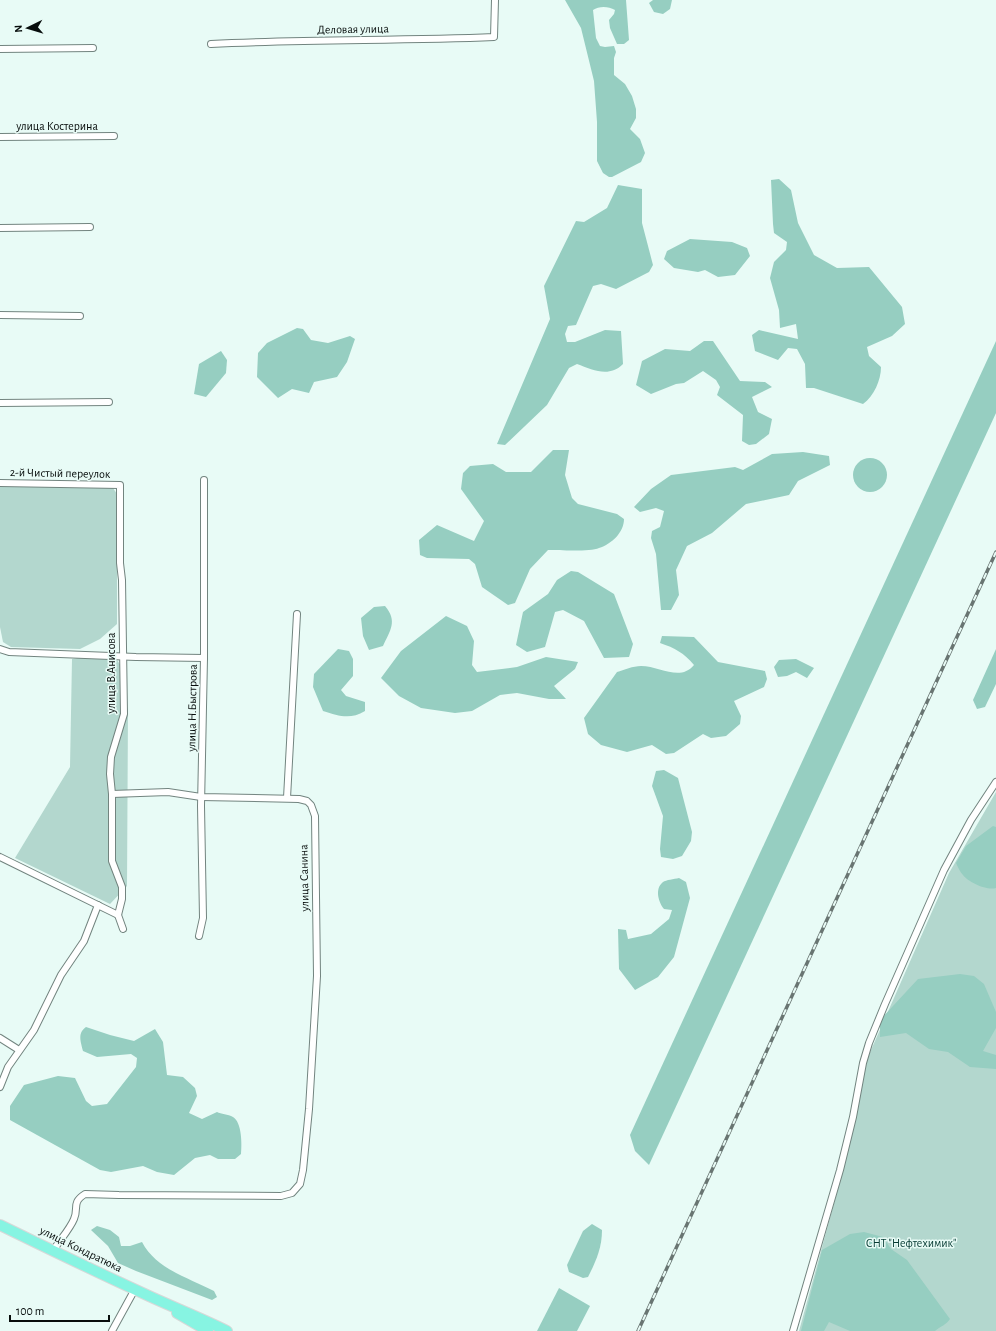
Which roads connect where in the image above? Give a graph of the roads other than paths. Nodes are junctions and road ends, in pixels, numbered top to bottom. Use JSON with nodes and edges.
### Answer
{"nodes":[{"id":1,"x":495,"y":0,"type":"edge"},
{"id":2,"x":211,"y":44,"type":"dead end"},
{"id":3,"x":93,"y":48,"type":"dead end"},
{"id":4,"x":0,"y":49,"type":"edge"},
{"id":5,"x":114,"y":136,"type":"dead end"},
{"id":6,"x":0,"y":137,"type":"edge"},
{"id":7,"x":90,"y":227,"type":"dead end"},
{"id":8,"x":0,"y":228,"type":"edge"},
{"id":9,"x":0,"y":315,"type":"edge"},
{"id":10,"x":80,"y":316,"type":"dead end"},
{"id":11,"x":109,"y":402,"type":"dead end"},
{"id":12,"x":0,"y":403,"type":"edge"},
{"id":13,"x":204,"y":480,"type":"dead end"},
{"id":14,"x":0,"y":483,"type":"edge"},
{"id":15,"x":120,"y":485,"type":"joint"},
{"id":16,"x":297,"y":614,"type":"dead end"},
{"id":17,"x":0,"y":649,"type":"edge"},
{"id":18,"x":122,"y":656,"type":"junction"},
{"id":19,"x":204,"y":658,"type":"junction"},
{"id":20,"x":996,"y":782,"type":"edge"},
{"id":21,"x":112,"y":794,"type":"junction"},
{"id":22,"x":201,"y":797,"type":"junction"},
{"id":23,"x":287,"y":798,"type":"junction"},
{"id":24,"x":0,"y":857,"type":"edge"},
{"id":25,"x":98,"y":905,"type":"junction"},
{"id":26,"x":118,"y":915,"type":"junction"},
{"id":27,"x":123,"y":929,"type":"dead end"},
{"id":28,"x":200,"y":936,"type":"dead end"},
{"id":29,"x":0,"y":1038,"type":"edge"},
{"id":30,"x":19,"y":1050,"type":"junction"},
{"id":31,"x":0,"y":1087,"type":"edge"},
{"id":32,"x":0,"y":1225,"type":"edge"},
{"id":33,"x":53,"y":1251,"type":"junction"},
{"id":34,"x":135,"y":1289,"type":"junction"},
{"id":35,"x":150,"y":1297,"type":"junction"},
{"id":36,"x":112,"y":1331,"type":"edge"},
{"id":37,"x":208,"y":1331,"type":"edge"},
{"id":38,"x":227,"y":1331,"type":"edge"},
{"id":39,"x":793,"y":1331,"type":"edge"}],
"edges":[{"from":1,"to":2,"type":"street","name":"Деловая улица"},
{"from":3,"to":4,"type":"street"},
{"from":5,"to":6,"type":"street","name":"улица Костерина"},
{"from":7,"to":8,"type":"street"},
{"from":9,"to":10,"type":"street"},
{"from":11,"to":12,"type":"street"},
{"from":13,"to":19,"type":"street","name":"улица Н.Быстрова"},
{"from":14,"to":15,"type":"street","name":"2-й Чистый переулок"},
{"from":15,"to":18,"type":"street","name":"улица В.Анисова"},
{"from":16,"to":23,"type":"street"},
{"from":17,"to":18,"type":"street"},
{"from":18,"to":19,"type":"street"},
{"from":18,"to":21,"type":"street","name":"улица В.Анисова"},
{"from":19,"to":22,"type":"street","name":"улица Н.Быстрова"},
{"from":20,"to":39,"type":"street"},
{"from":21,"to":22,"type":"street","name":"улица Санина"},
{"from":21,"to":26,"type":"street","name":"улица В.Анисова"},
{"from":22,"to":23,"type":"street","name":"улица Санина"},
{"from":22,"to":28,"type":"street","name":"улица Н.Быстрова"},
{"from":23,"to":33,"type":"street","name":"улица Санина"},
{"from":24,"to":25,"type":"street"},
{"from":25,"to":26,"type":"street"},
{"from":25,"to":30,"type":"street"},
{"from":26,"to":27,"type":"street"},
{"from":29,"to":30,"type":"street"},
{"from":30,"to":31,"type":"street"},
{"from":32,"to":33,"type":"main road","name":"улица Кондратюка"},
{"from":33,"to":34,"type":"main road","name":"улица Кондратюка"},
{"from":34,"to":35,"type":"main road","name":"улица Кондратюка"},
{"from":34,"to":36,"type":"street"},
{"from":35,"to":37,"type":"main road"},
{"from":35,"to":38,"type":"main road"}]}
